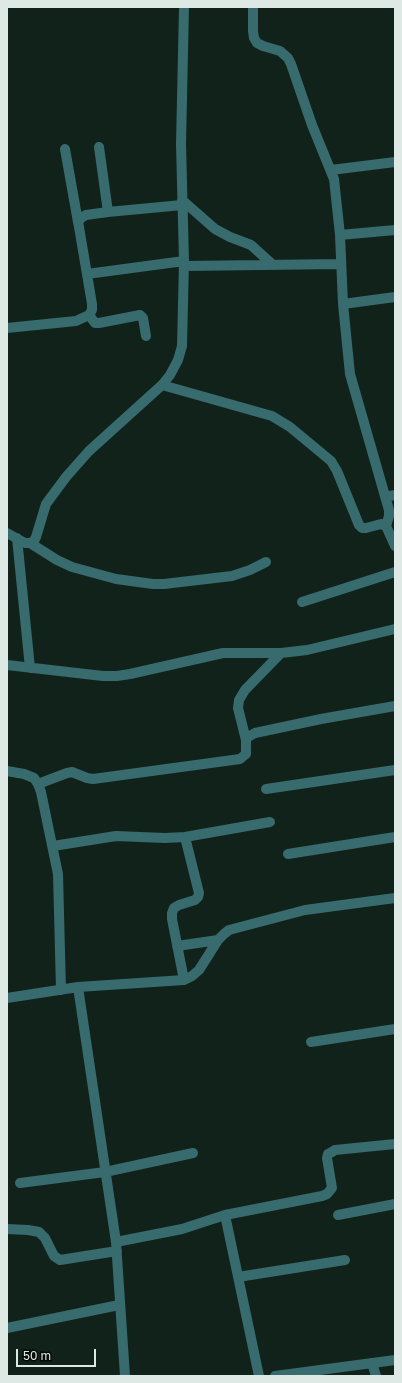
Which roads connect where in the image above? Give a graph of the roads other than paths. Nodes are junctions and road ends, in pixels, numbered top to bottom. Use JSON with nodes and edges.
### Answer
{"nodes":[{"id":1,"x":184,"y":7,"type":"edge"},
{"id":2,"x":253,"y":7,"type":"edge"},
{"id":3,"x":99,"y":147,"type":"dead end"},
{"id":4,"x":65,"y":149,"type":"dead end"},
{"id":5,"x":395,"y":162,"type":"edge"},
{"id":6,"x":331,"y":170,"type":"junction"},
{"id":7,"x":182,"y":202,"type":"junction"},
{"id":8,"x":108,"y":212,"type":"junction"},
{"id":9,"x":78,"y":222,"type":"junction"},
{"id":10,"x":395,"y":230,"type":"edge"},
{"id":11,"x":340,"y":235,"type":"junction"},
{"id":12,"x":184,"y":264,"type":"junction"},
{"id":13,"x":341,"y":264,"type":"junction"},
{"id":14,"x":273,"y":265,"type":"junction"},
{"id":15,"x":87,"y":274,"type":"junction"},
{"id":16,"x":395,"y":297,"type":"edge"},
{"id":17,"x":343,"y":304,"type":"junction"},
{"id":18,"x":89,"y":315,"type":"junction"},
{"id":19,"x":7,"y":328,"type":"edge"},
{"id":20,"x":146,"y":336,"type":"dead end"},
{"id":21,"x":162,"y":385,"type":"junction"},
{"id":22,"x":395,"y":495,"type":"edge"},
{"id":23,"x":385,"y":496,"type":"junction"},
{"id":24,"x":386,"y":526,"type":"junction"},
{"id":25,"x":7,"y":533,"type":"edge"},
{"id":26,"x":17,"y":538,"type":"junction"},
{"id":27,"x":30,"y":543,"type":"junction"},
{"id":28,"x":395,"y":546,"type":"edge"},
{"id":29,"x":266,"y":562,"type":"dead end"},
{"id":30,"x":395,"y":572,"type":"edge"},
{"id":31,"x":302,"y":602,"type":"dead end"},
{"id":32,"x":395,"y":629,"type":"edge"},
{"id":33,"x":281,"y":653,"type":"junction"},
{"id":34,"x":7,"y":665,"type":"edge"},
{"id":35,"x":30,"y":668,"type":"junction"},
{"id":36,"x":395,"y":706,"type":"edge"},
{"id":37,"x":246,"y":740,"type":"junction"},
{"id":38,"x":395,"y":770,"type":"edge"},
{"id":39,"x":7,"y":771,"type":"edge"},
{"id":40,"x":38,"y":784,"type":"junction"},
{"id":41,"x":266,"y":789,"type":"dead end"},
{"id":42,"x":270,"y":822,"type":"dead end"},
{"id":43,"x":185,"y":836,"type":"junction"},
{"id":44,"x":395,"y":837,"type":"edge"},
{"id":45,"x":53,"y":846,"type":"junction"},
{"id":46,"x":288,"y":854,"type":"dead end"},
{"id":47,"x":395,"y":898,"type":"edge"},
{"id":48,"x":218,"y":940,"type":"junction"},
{"id":49,"x":177,"y":946,"type":"junction"},
{"id":50,"x":184,"y":980,"type":"junction"},
{"id":51,"x":78,"y":987,"type":"junction"},
{"id":52,"x":61,"y":990,"type":"junction"},
{"id":53,"x":7,"y":998,"type":"edge"},
{"id":54,"x":395,"y":1029,"type":"edge"},
{"id":55,"x":311,"y":1042,"type":"dead end"},
{"id":56,"x":395,"y":1144,"type":"edge"},
{"id":57,"x":193,"y":1153,"type":"dead end"},
{"id":58,"x":105,"y":1172,"type":"junction"},
{"id":59,"x":20,"y":1183,"type":"dead end"},
{"id":60,"x":395,"y":1204,"type":"edge"},
{"id":61,"x":225,"y":1215,"type":"junction"},
{"id":62,"x":338,"y":1215,"type":"dead end"},
{"id":63,"x":7,"y":1230,"type":"edge"},
{"id":64,"x":116,"y":1246,"type":"junction"},
{"id":65,"x":345,"y":1260,"type":"dead end"},
{"id":66,"x":238,"y":1277,"type":"junction"},
{"id":67,"x":120,"y":1305,"type":"junction"},
{"id":68,"x":7,"y":1328,"type":"edge"},
{"id":69,"x":395,"y":1360,"type":"edge"},
{"id":70,"x":372,"y":1363,"type":"junction"},
{"id":71,"x":125,"y":1376,"type":"edge"},
{"id":72,"x":259,"y":1376,"type":"edge"},
{"id":73,"x":275,"y":1376,"type":"edge"},
{"id":74,"x":376,"y":1376,"type":"edge"}],
"edges":[{"from":1,"to":7,"type":"street"},
{"from":2,"to":6,"type":"street"},
{"from":3,"to":8,"type":"street"},
{"from":4,"to":9,"type":"street"},
{"from":5,"to":6,"type":"street"},
{"from":6,"to":11,"type":"street"},
{"from":7,"to":8,"type":"street"},
{"from":7,"to":12,"type":"street"},
{"from":7,"to":14,"type":"street"},
{"from":8,"to":9,"type":"street"},
{"from":9,"to":15,"type":"street"},
{"from":10,"to":11,"type":"street"},
{"from":11,"to":13,"type":"street"},
{"from":12,"to":14,"type":"street"},
{"from":12,"to":15,"type":"street"},
{"from":12,"to":21,"type":"street"},
{"from":13,"to":14,"type":"street"},
{"from":13,"to":17,"type":"street"},
{"from":15,"to":18,"type":"street"},
{"from":16,"to":17,"type":"street"},
{"from":17,"to":23,"type":"street"},
{"from":18,"to":19,"type":"street"},
{"from":18,"to":20,"type":"street"},
{"from":21,"to":24,"type":"street"},
{"from":21,"to":27,"type":"street"},
{"from":22,"to":23,"type":"street"},
{"from":23,"to":24,"type":"street"},
{"from":24,"to":28,"type":"street"},
{"from":25,"to":26,"type":"street"},
{"from":26,"to":27,"type":"street"},
{"from":26,"to":35,"type":"street"},
{"from":27,"to":29,"type":"street"},
{"from":30,"to":31,"type":"street"},
{"from":32,"to":33,"type":"street"},
{"from":33,"to":35,"type":"street"},
{"from":33,"to":37,"type":"street"},
{"from":34,"to":35,"type":"street"},
{"from":36,"to":37,"type":"street"},
{"from":37,"to":40,"type":"street"},
{"from":38,"to":41,"type":"street"},
{"from":39,"to":40,"type":"street"},
{"from":40,"to":45,"type":"street"},
{"from":42,"to":43,"type":"street"},
{"from":43,"to":45,"type":"street"},
{"from":43,"to":49,"type":"street"},
{"from":44,"to":46,"type":"street"},
{"from":45,"to":52,"type":"street"},
{"from":47,"to":48,"type":"street"},
{"from":48,"to":49,"type":"street"},
{"from":48,"to":50,"type":"street"},
{"from":49,"to":50,"type":"street"},
{"from":50,"to":51,"type":"street"},
{"from":51,"to":52,"type":"street"},
{"from":51,"to":58,"type":"street"},
{"from":52,"to":53,"type":"street"},
{"from":54,"to":55,"type":"street"},
{"from":56,"to":61,"type":"street"},
{"from":57,"to":58,"type":"street"},
{"from":58,"to":59,"type":"street"},
{"from":58,"to":64,"type":"street"},
{"from":60,"to":62,"type":"street"},
{"from":61,"to":64,"type":"street"},
{"from":61,"to":66,"type":"street"},
{"from":63,"to":64,"type":"street"},
{"from":64,"to":67,"type":"street"},
{"from":65,"to":66,"type":"street"},
{"from":66,"to":72,"type":"street"},
{"from":67,"to":68,"type":"street"},
{"from":67,"to":71,"type":"street"},
{"from":69,"to":70,"type":"street"},
{"from":70,"to":73,"type":"street"},
{"from":70,"to":74,"type":"street"}]}
